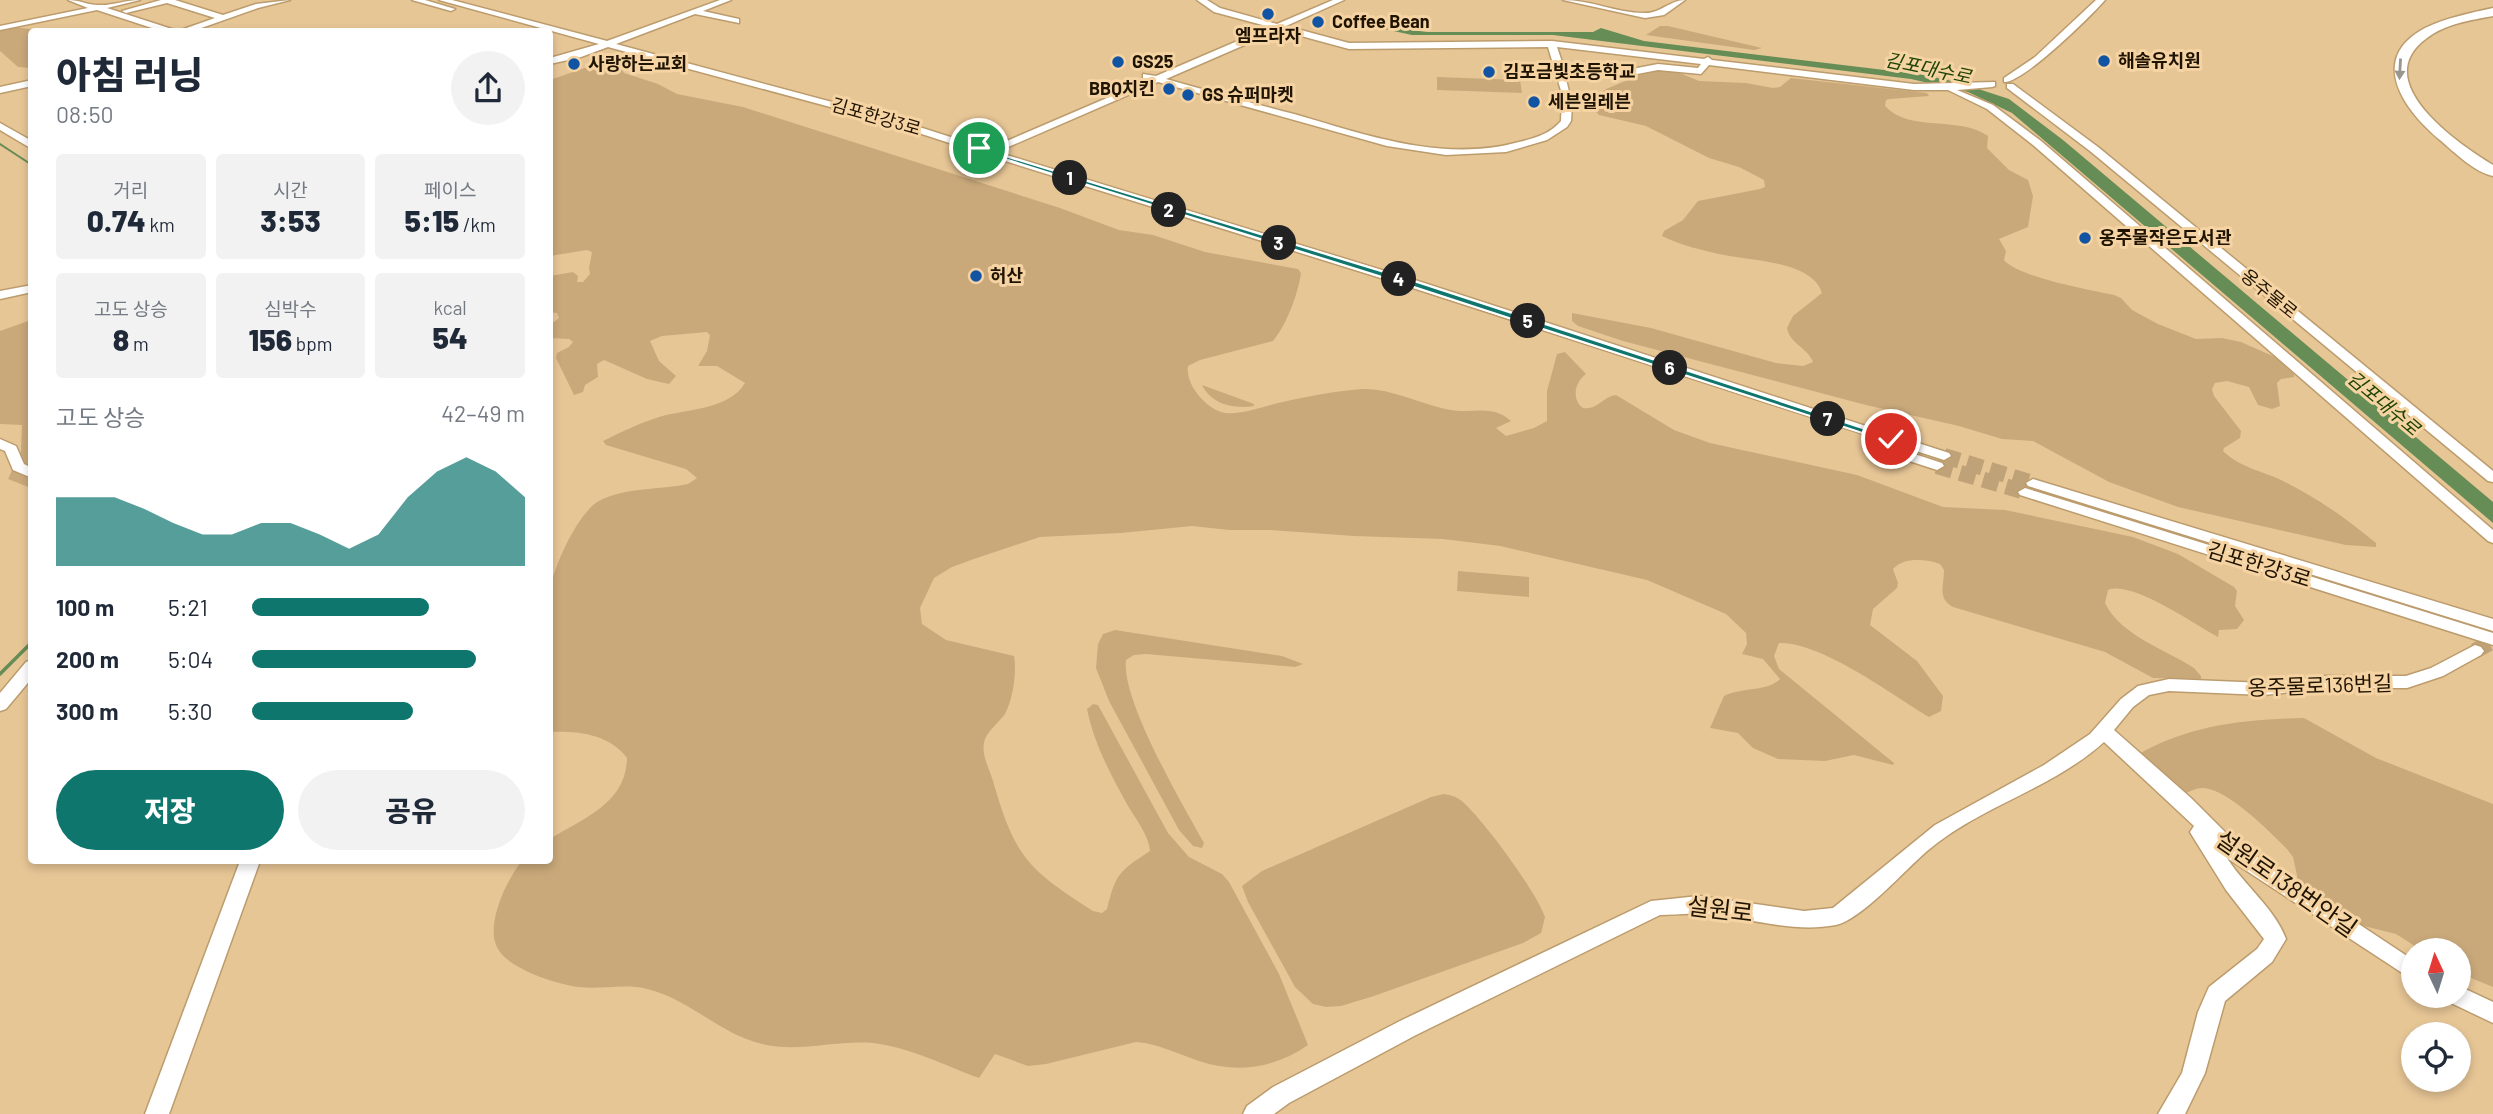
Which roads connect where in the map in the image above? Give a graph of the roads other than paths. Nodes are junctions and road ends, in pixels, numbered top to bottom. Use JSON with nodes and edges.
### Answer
{"nodes":[{"id":1,"x":72,"y":0,"type":"edge"},
{"id":2,"x":136,"y":0,"type":"edge"},
{"id":3,"x":169,"y":0,"type":"edge"},
{"id":4,"x":258,"y":0,"type":"edge"},
{"id":5,"x":286,"y":0,"type":"edge"},
{"id":6,"x":416,"y":0,"type":"edge"},
{"id":7,"x":443,"y":0,"type":"edge"},
{"id":8,"x":727,"y":0,"type":"edge"},
{"id":9,"x":1201,"y":0,"type":"edge"},
{"id":10,"x":1327,"y":0,"type":"edge"},
{"id":11,"x":1340,"y":0,"type":"edge"},
{"id":12,"x":1567,"y":0,"type":"edge"},
{"id":13,"x":1574,"y":0,"type":"edge"},
{"id":14,"x":2101,"y":0,"type":"edge"},
{"id":15,"x":1680,"y":1,"type":"edge"},
{"id":16,"x":269,"y":3,"type":"junction"},
{"id":17,"x":85,"y":4,"type":"junction"},
{"id":18,"x":100,"y":4,"type":"edge"},
{"id":19,"x":2493,"y":6,"type":"edge"},
{"id":20,"x":695,"y":12,"type":"junction"},
{"id":21,"x":2493,"y":12,"type":"edge"},
{"id":22,"x":116,"y":14,"type":"junction"},
{"id":23,"x":4,"y":17,"type":"dead end"},
{"id":24,"x":221,"y":17,"type":"junction"},
{"id":25,"x":2493,"y":18,"type":"edge"},
{"id":26,"x":736,"y":21,"type":"dead end"},
{"id":27,"x":1272,"y":26,"type":"junction"},
{"id":28,"x":0,"y":28,"type":"edge"},
{"id":29,"x":161,"y":28,"type":"edge"},
{"id":30,"x":192,"y":28,"type":"edge"},
{"id":31,"x":518,"y":28,"type":"edge"},
{"id":32,"x":540,"y":28,"type":"edge"},
{"id":33,"x":553,"y":32,"type":"edge"},
{"id":34,"x":2422,"y":35,"type":"junction"},
{"id":35,"x":553,"y":37,"type":"edge"},
{"id":36,"x":1552,"y":44,"type":"junction"},
{"id":37,"x":602,"y":46,"type":"junction"},
{"id":38,"x":553,"y":60,"type":"edge"},
{"id":39,"x":1708,"y":60,"type":"junction"},
{"id":40,"x":1560,"y":68,"type":"junction"},
{"id":41,"x":1151,"y":77,"type":"junction"},
{"id":42,"x":2008,"y":83,"type":"junction"},
{"id":43,"x":28,"y":84,"type":"edge"},
{"id":44,"x":1942,"y":88,"type":"junction"},
{"id":45,"x":0,"y":90,"type":"edge"},
{"id":46,"x":0,"y":127,"type":"edge"},
{"id":47,"x":1013,"y":137,"type":"junction"},
{"id":48,"x":949,"y":139,"type":"junction"},
{"id":49,"x":28,"y":144,"type":"edge"},
{"id":50,"x":979,"y":152,"type":"junction"},
{"id":51,"x":1021,"y":162,"type":"junction"},
{"id":52,"x":2493,"y":162,"type":"edge"},
{"id":53,"x":2493,"y":172,"type":"edge"},
{"id":54,"x":28,"y":289,"type":"edge"},
{"id":55,"x":0,"y":295,"type":"edge"},
{"id":56,"x":0,"y":443,"type":"edge"},
{"id":57,"x":28,"y":472,"type":"edge"},
{"id":58,"x":2493,"y":478,"type":"edge"},
{"id":59,"x":2493,"y":538,"type":"edge"},
{"id":60,"x":2493,"y":625,"type":"edge"},
{"id":61,"x":2493,"y":639,"type":"edge"},
{"id":62,"x":2475,"y":651,"type":"tunnel mouth"},
{"id":63,"x":28,"y":671,"type":"edge"},
{"id":64,"x":2157,"y":686,"type":"joint"},
{"id":65,"x":0,"y":705,"type":"edge"},
{"id":66,"x":2104,"y":731,"type":"junction"},
{"id":67,"x":2176,"y":796,"type":"junction"},
{"id":68,"x":249,"y":864,"type":"edge"},
{"id":69,"x":2401,"y":963,"type":"edge"},
{"id":70,"x":2471,"y":1002,"type":"edge"},
{"id":71,"x":2493,"y":1013,"type":"edge"},
{"id":72,"x":157,"y":1114,"type":"edge"},
{"id":73,"x":1255,"y":1114,"type":"edge"},
{"id":74,"x":2170,"y":1114,"type":"edge"}],
"edges":[{"from":1,"to":17,"type":"street"},
{"from":2,"to":18,"type":"street"},
{"from":3,"to":22,"type":"street"},
{"from":3,"to":24,"type":"street"},
{"from":4,"to":16,"type":"street"},
{"from":5,"to":16,"type":"street"},
{"from":6,"to":31,"type":"street"},
{"from":7,"to":32,"type":"street","name":"김포한강3로"},
{"from":8,"to":20,"type":"street"},
{"from":9,"to":27,"type":"street"},
{"from":10,"to":27,"type":"street"},
{"from":11,"to":27,"type":"street"},
{"from":12,"to":15,"type":"street"},
{"from":13,"to":15,"type":"street"},
{"from":14,"to":42,"type":"street"},
{"from":16,"to":24,"type":"street"},
{"from":17,"to":18,"type":"street"},
{"from":17,"to":23,"type":"street"},
{"from":18,"to":22,"type":"street"},
{"from":18,"to":28,"type":"street"},
{"from":19,"to":34,"type":"highway"},
{"from":20,"to":26,"type":"street"},
{"from":20,"to":37,"type":"street"},
{"from":21,"to":34,"type":"highway"},
{"from":22,"to":29,"type":"street"},
{"from":24,"to":30,"type":"street"},
{"from":25,"to":52,"type":"highway"},
{"from":27,"to":36,"type":"street"},
{"from":27,"to":41,"type":"street"},
{"from":33,"to":37,"type":"street","name":"김포한강3로"},
{"from":34,"to":53,"type":"highway","one_way":true},
{"from":35,"to":37,"type":"street","name":"김포한강3로"},
{"from":36,"to":39,"type":"street"},
{"from":36,"to":40,"type":"street"},
{"from":37,"to":38,"type":"street"},
{"from":37,"to":48,"type":"street","name":"김포한강3로"},
{"from":37,"to":50,"type":"street","name":"김포한강3로"},
{"from":39,"to":40,"type":"street"},
{"from":39,"to":44,"type":"street"},
{"from":40,"to":41,"type":"street"},
{"from":41,"to":47,"type":"street"},
{"from":42,"to":44,"type":"street"},
{"from":42,"to":58,"type":"street","name":"옹주물로"},
{"from":43,"to":45,"type":"street"},
{"from":44,"to":59,"type":"street"},
{"from":46,"to":49,"type":"street"},
{"from":47,"to":48,"type":"street"},
{"from":47,"to":50,"type":"street"},
{"from":47,"to":51,"type":"street"},
{"from":48,"to":50,"type":"street","name":"김포한강3로"},
{"from":50,"to":51,"type":"street","name":"김포한강3로"},
{"from":50,"to":51,"type":"street","name":"김포한강3로"},
{"from":54,"to":55,"type":"street"},
{"from":56,"to":57,"type":"street"},
{"from":60,"to":61,"type":"street","name":"김포한강3로"},
{"from":62,"to":64,"type":"street","name":"옹주물로136번길"},
{"from":63,"to":65,"type":"street"},
{"from":64,"to":66,"type":"street","name":"설원로"},
{"from":66,"to":67,"type":"street","name":"설원로138번안길"},
{"from":66,"to":73,"type":"street","name":"설원로"},
{"from":67,"to":69,"type":"street","name":"설원로138번안길"},
{"from":67,"to":74,"type":"street"},
{"from":68,"to":72,"type":"street"},
{"from":70,"to":71,"type":"street"}]}
